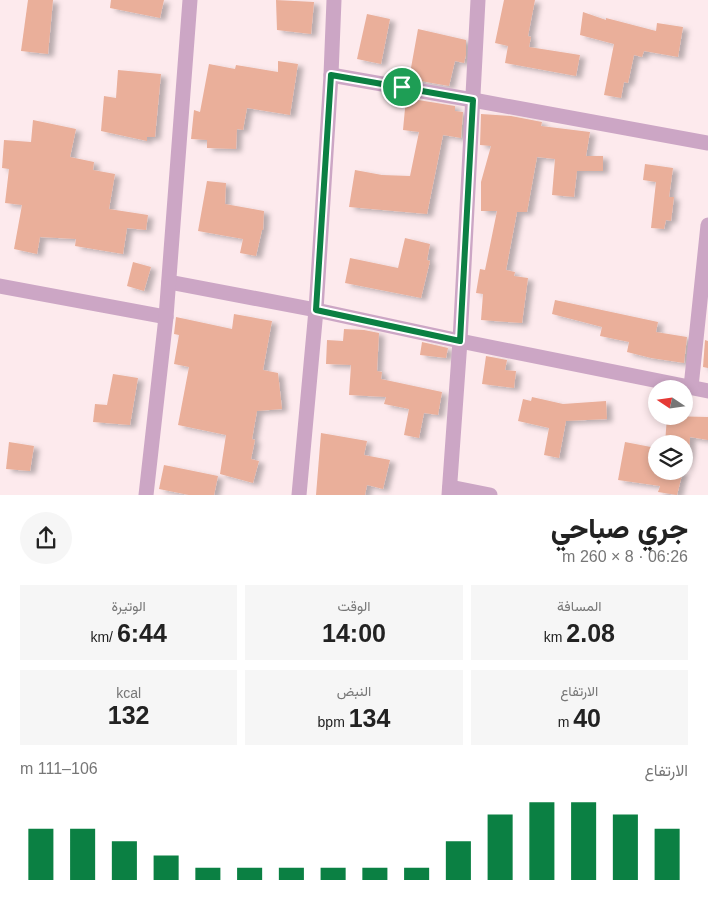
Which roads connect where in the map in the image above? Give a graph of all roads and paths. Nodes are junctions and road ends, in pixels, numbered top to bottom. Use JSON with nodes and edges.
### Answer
{"nodes":[{"id":1,"x":190,"y":0,"type":"edge"},
{"id":2,"x":334,"y":0,"type":"edge"},
{"id":3,"x":478,"y":0,"type":"edge"},
{"id":4,"x":331,"y":75,"type":"junction"},
{"id":5,"x":473,"y":100,"type":"junction"},
{"id":6,"x":708,"y":143,"type":"edge"},
{"id":7,"x":708,"y":225,"type":"edge"},
{"id":8,"x":169,"y":282,"type":"junction"},
{"id":9,"x":0,"y":286,"type":"edge"},
{"id":10,"x":316,"y":310,"type":"junction"},
{"id":11,"x":166,"y":317,"type":"junction"},
{"id":12,"x":460,"y":341,"type":"junction"},
{"id":13,"x":656,"y":380,"type":"edge"},
{"id":14,"x":692,"y":380,"type":"edge"},
{"id":15,"x":693,"y":387,"type":"edge"},
{"id":16,"x":708,"y":391,"type":"edge"},
{"id":17,"x":449,"y":491,"type":"edge"},
{"id":18,"x":146,"y":495,"type":"edge"},
{"id":19,"x":299,"y":495,"type":"edge"},
{"id":20,"x":490,"y":495,"type":"edge"}],
"edges":[{"from":1,"to":8,"type":"street"},
{"from":2,"to":4,"type":"street"},
{"from":3,"to":5,"type":"street"},
{"from":4,"to":5,"type":"street"},
{"from":4,"to":10,"type":"street"},
{"from":5,"to":6,"type":"street"},
{"from":5,"to":12,"type":"street"},
{"from":7,"to":14,"type":"street"},
{"from":8,"to":10,"type":"street"},
{"from":8,"to":11,"type":"street"},
{"from":9,"to":11,"type":"street"},
{"from":10,"to":12,"type":"street"},
{"from":10,"to":19,"type":"street"},
{"from":11,"to":18,"type":"street"},
{"from":12,"to":13,"type":"street"},
{"from":12,"to":17,"type":"street"},
{"from":15,"to":16,"type":"street"},
{"from":17,"to":20,"type":"street"}]}
